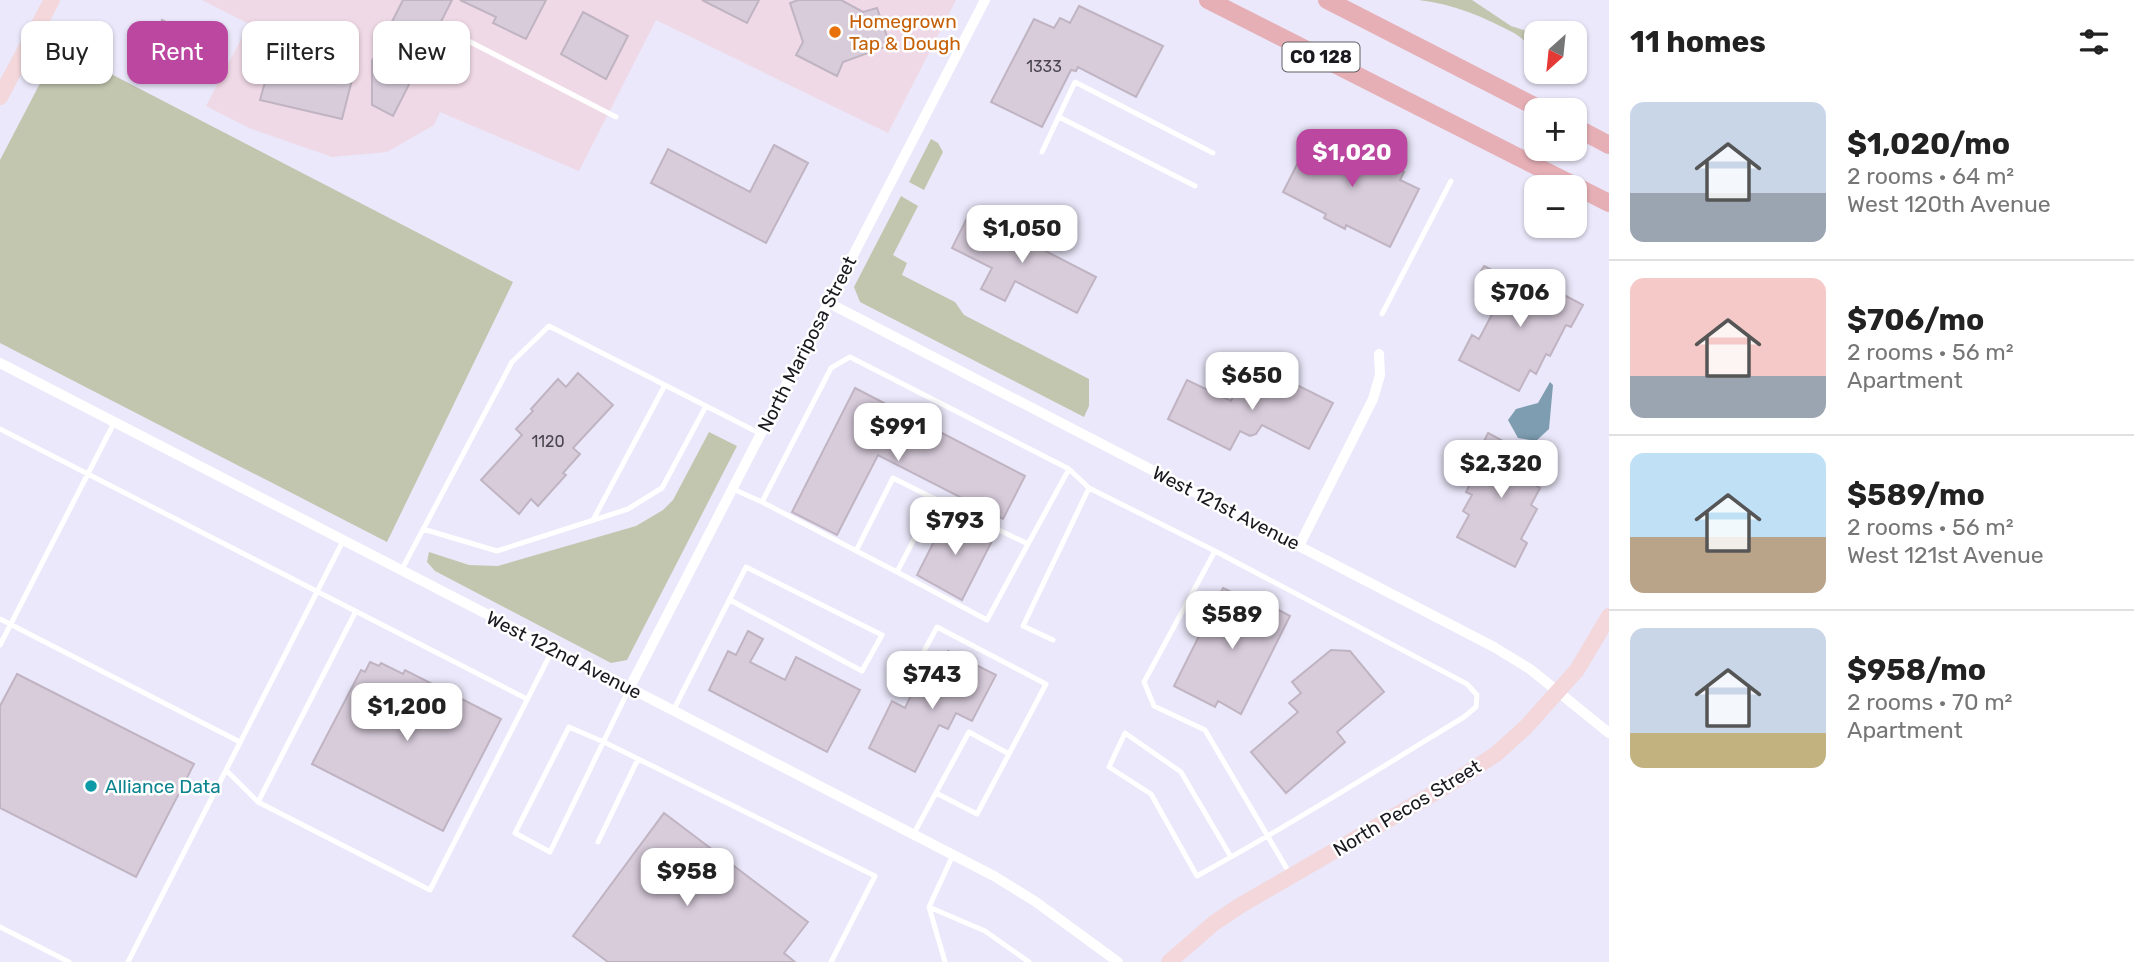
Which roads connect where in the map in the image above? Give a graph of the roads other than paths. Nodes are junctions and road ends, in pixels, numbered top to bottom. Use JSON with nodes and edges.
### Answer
{"nodes":[{"id":1,"x":52,"y":0,"type":"edge"},
{"id":2,"x":985,"y":0,"type":"edge"},
{"id":3,"x":1208,"y":0,"type":"edge"},
{"id":4,"x":1327,"y":0,"type":"edge"},
{"id":5,"x":470,"y":42,"type":"edge"},
{"id":6,"x":0,"y":97,"type":"edge"},
{"id":7,"x":1524,"y":101,"type":"edge"},
{"id":8,"x":616,"y":117,"type":"dead end"},
{"id":9,"x":1059,"y":117,"type":"junction"},
{"id":10,"x":1587,"y":133,"type":"edge"},
{"id":11,"x":1609,"y":145,"type":"edge"},
{"id":12,"x":1042,"y":152,"type":"dead end"},
{"id":13,"x":1213,"y":153,"type":"dead end"},
{"id":14,"x":1451,"y":181,"type":"dead end"},
{"id":15,"x":1195,"y":186,"type":"dead end"},
{"id":16,"x":1609,"y":203,"type":"edge"},
{"id":17,"x":829,"y":303,"type":"junction"},
{"id":18,"x":1382,"y":314,"type":"dead end"},
{"id":19,"x":1379,"y":354,"type":"dead end"},
{"id":20,"x":0,"y":363,"type":"edge"},
{"id":21,"x":665,"y":385,"type":"junction"},
{"id":22,"x":706,"y":406,"type":"junction"},
{"id":23,"x":114,"y":422,"type":"junction"},
{"id":24,"x":0,"y":429,"type":"edge"},
{"id":25,"x":761,"y":434,"type":"junction"},
{"id":26,"x":1069,"y":469,"type":"junction"},
{"id":27,"x":88,"y":473,"type":"junction"},
{"id":28,"x":1089,"y":488,"type":"junction"},
{"id":29,"x":733,"y":489,"type":"junction"},
{"id":30,"x":935,"y":499,"type":"junction"},
{"id":31,"x":762,"y":502,"type":"junction"},
{"id":32,"x":593,"y":520,"type":"junction"},
{"id":33,"x":423,"y":529,"type":"junction"},
{"id":34,"x":343,"y":541,"type":"junction"},
{"id":35,"x":1028,"y":544,"type":"junction"},
{"id":36,"x":1299,"y":546,"type":"junction"},
{"id":37,"x":856,"y":551,"type":"junction"},
{"id":38,"x":1214,"y":551,"type":"junction"},
{"id":39,"x":401,"y":570,"type":"junction"},
{"id":40,"x":897,"y":572,"type":"junction"},
{"id":41,"x":318,"y":591,"type":"junction"},
{"id":42,"x":730,"y":600,"type":"junction"},
{"id":43,"x":356,"y":611,"type":"junction"},
{"id":44,"x":1609,"y":616,"type":"edge"},
{"id":45,"x":0,"y":619,"type":"edge"},
{"id":46,"x":11,"y":624,"type":"junction"},
{"id":47,"x":1053,"y":640,"type":"dead end"},
{"id":48,"x":0,"y":645,"type":"edge"},
{"id":49,"x":552,"y":649,"type":"junction"},
{"id":50,"x":914,"y":670,"type":"dead end"},
{"id":51,"x":629,"y":689,"type":"junction"},
{"id":52,"x":1559,"y":692,"type":"junction"},
{"id":53,"x":527,"y":699,"type":"junction"},
{"id":54,"x":673,"y":711,"type":"junction"},
{"id":55,"x":1609,"y":733,"type":"edge"},
{"id":56,"x":240,"y":743,"type":"junction"},
{"id":57,"x":606,"y":743,"type":"junction"},
{"id":58,"x":1009,"y":754,"type":"junction"},
{"id":59,"x":638,"y":759,"type":"junction"},
{"id":60,"x":226,"y":770,"type":"junction"},
{"id":61,"x":936,"y":793,"type":"junction"},
{"id":62,"x":258,"y":802,"type":"junction"},
{"id":63,"x":913,"y":835,"type":"junction"},
{"id":64,"x":1268,"y":836,"type":"junction"},
{"id":65,"x":598,"y":842,"type":"dead end"},
{"id":66,"x":953,"y":855,"type":"junction"},
{"id":67,"x":1231,"y":857,"type":"junction"},
{"id":68,"x":1292,"y":876,"type":"junction"},
{"id":69,"x":929,"y":907,"type":"junction"},
{"id":70,"x":0,"y":927,"type":"edge"},
{"id":71,"x":69,"y":962,"type":"edge"},
{"id":72,"x":128,"y":962,"type":"edge"},
{"id":73,"x":831,"y":962,"type":"edge"},
{"id":74,"x":946,"y":962,"type":"edge"},
{"id":75,"x":1029,"y":962,"type":"edge"},
{"id":76,"x":1118,"y":962,"type":"edge"},
{"id":77,"x":1169,"y":962,"type":"edge"}],
"edges":[{"from":1,"to":6,"type":"street"},
{"from":2,"to":17,"type":"street","name":"North Mariposa Street"},
{"from":3,"to":16,"type":"main road","number":"CO 128"},
{"from":4,"to":7,"type":"main road","number":"CO 128"},
{"from":5,"to":8,"type":"lane"},
{"from":9,"to":12,"type":"lane"},
{"from":9,"to":13,"type":"lane"},
{"from":9,"to":15,"type":"lane"},
{"from":10,"to":11,"type":"main road"},
{"from":14,"to":18,"type":"lane"},
{"from":17,"to":25,"type":"street","name":"North Mariposa Street"},
{"from":17,"to":36,"type":"street","name":"West 121st Avenue"},
{"from":19,"to":36,"type":"street"},
{"from":20,"to":23,"type":"street","name":"West 122nd Avenue"},
{"from":21,"to":22,"type":"lane"},
{"from":21,"to":32,"type":"lane"},
{"from":21,"to":33,"type":"lane"},
{"from":22,"to":25,"type":"lane"},
{"from":22,"to":32,"type":"lane"},
{"from":23,"to":27,"type":"lane"},
{"from":23,"to":34,"type":"street","name":"West 122nd Avenue"},
{"from":24,"to":27,"type":"lane"},
{"from":25,"to":29,"type":"street","name":"North Mariposa Street"},
{"from":26,"to":28,"type":"lane"},
{"from":26,"to":31,"type":"lane"},
{"from":26,"to":35,"type":"lane"},
{"from":27,"to":41,"type":"lane"},
{"from":27,"to":46,"type":"lane"},
{"from":28,"to":38,"type":"lane"},
{"from":28,"to":47,"type":"lane"},
{"from":29,"to":31,"type":"lane"},
{"from":29,"to":51,"type":"street","name":"North Mariposa Street"},
{"from":30,"to":35,"type":"lane"},
{"from":30,"to":37,"type":"lane"},
{"from":30,"to":40,"type":"lane"},
{"from":31,"to":37,"type":"lane"},
{"from":32,"to":33,"type":"lane"},
{"from":33,"to":39,"type":"lane"},
{"from":34,"to":39,"type":"street","name":"West 122nd Avenue"},
{"from":34,"to":41,"type":"lane"},
{"from":35,"to":40,"type":"lane"},
{"from":36,"to":52,"type":"street","name":"West 121st Avenue"},
{"from":37,"to":40,"type":"lane"},
{"from":38,"to":64,"type":"lane"},
{"from":38,"to":64,"type":"lane"},
{"from":39,"to":49,"type":"street","name":"West 122nd Avenue"},
{"from":41,"to":43,"type":"lane"},
{"from":41,"to":56,"type":"lane"},
{"from":42,"to":42,"type":"lane"},
{"from":42,"to":54,"type":"lane"},
{"from":43,"to":53,"type":"lane"},
{"from":43,"to":62,"type":"lane"},
{"from":44,"to":52,"type":"street","name":"North Pecos Street"},
{"from":45,"to":46,"type":"lane"},
{"from":46,"to":48,"type":"lane"},
{"from":46,"to":56,"type":"lane"},
{"from":49,"to":51,"type":"street","name":"West 122nd Avenue"},
{"from":49,"to":53,"type":"lane"},
{"from":50,"to":58,"type":"lane"},
{"from":51,"to":54,"type":"street","name":"West 122nd Avenue"},
{"from":51,"to":57,"type":"lane"},
{"from":52,"to":55,"type":"street","name":"West 121st Avenue"},
{"from":52,"to":68,"type":"street","name":"North Pecos Street"},
{"from":53,"to":62,"type":"lane"},
{"from":54,"to":63,"type":"street","name":"West 122nd Avenue"},
{"from":56,"to":60,"type":"lane"},
{"from":57,"to":57,"type":"lane"},
{"from":57,"to":59,"type":"lane"},
{"from":58,"to":61,"type":"lane"},
{"from":58,"to":61,"type":"lane"},
{"from":59,"to":65,"type":"lane"},
{"from":59,"to":73,"type":"lane"},
{"from":60,"to":62,"type":"lane"},
{"from":60,"to":72,"type":"lane"},
{"from":61,"to":63,"type":"lane"},
{"from":63,"to":66,"type":"street","name":"West 122nd Avenue"},
{"from":64,"to":67,"type":"lane"},
{"from":64,"to":68,"type":"lane"},
{"from":66,"to":69,"type":"lane"},
{"from":66,"to":76,"type":"street","name":"West 122nd Avenue"},
{"from":67,"to":67,"type":"lane"},
{"from":68,"to":77,"type":"street","name":"North Pecos Street"},
{"from":69,"to":74,"type":"lane"},
{"from":69,"to":75,"type":"lane"},
{"from":70,"to":71,"type":"lane"}]}
